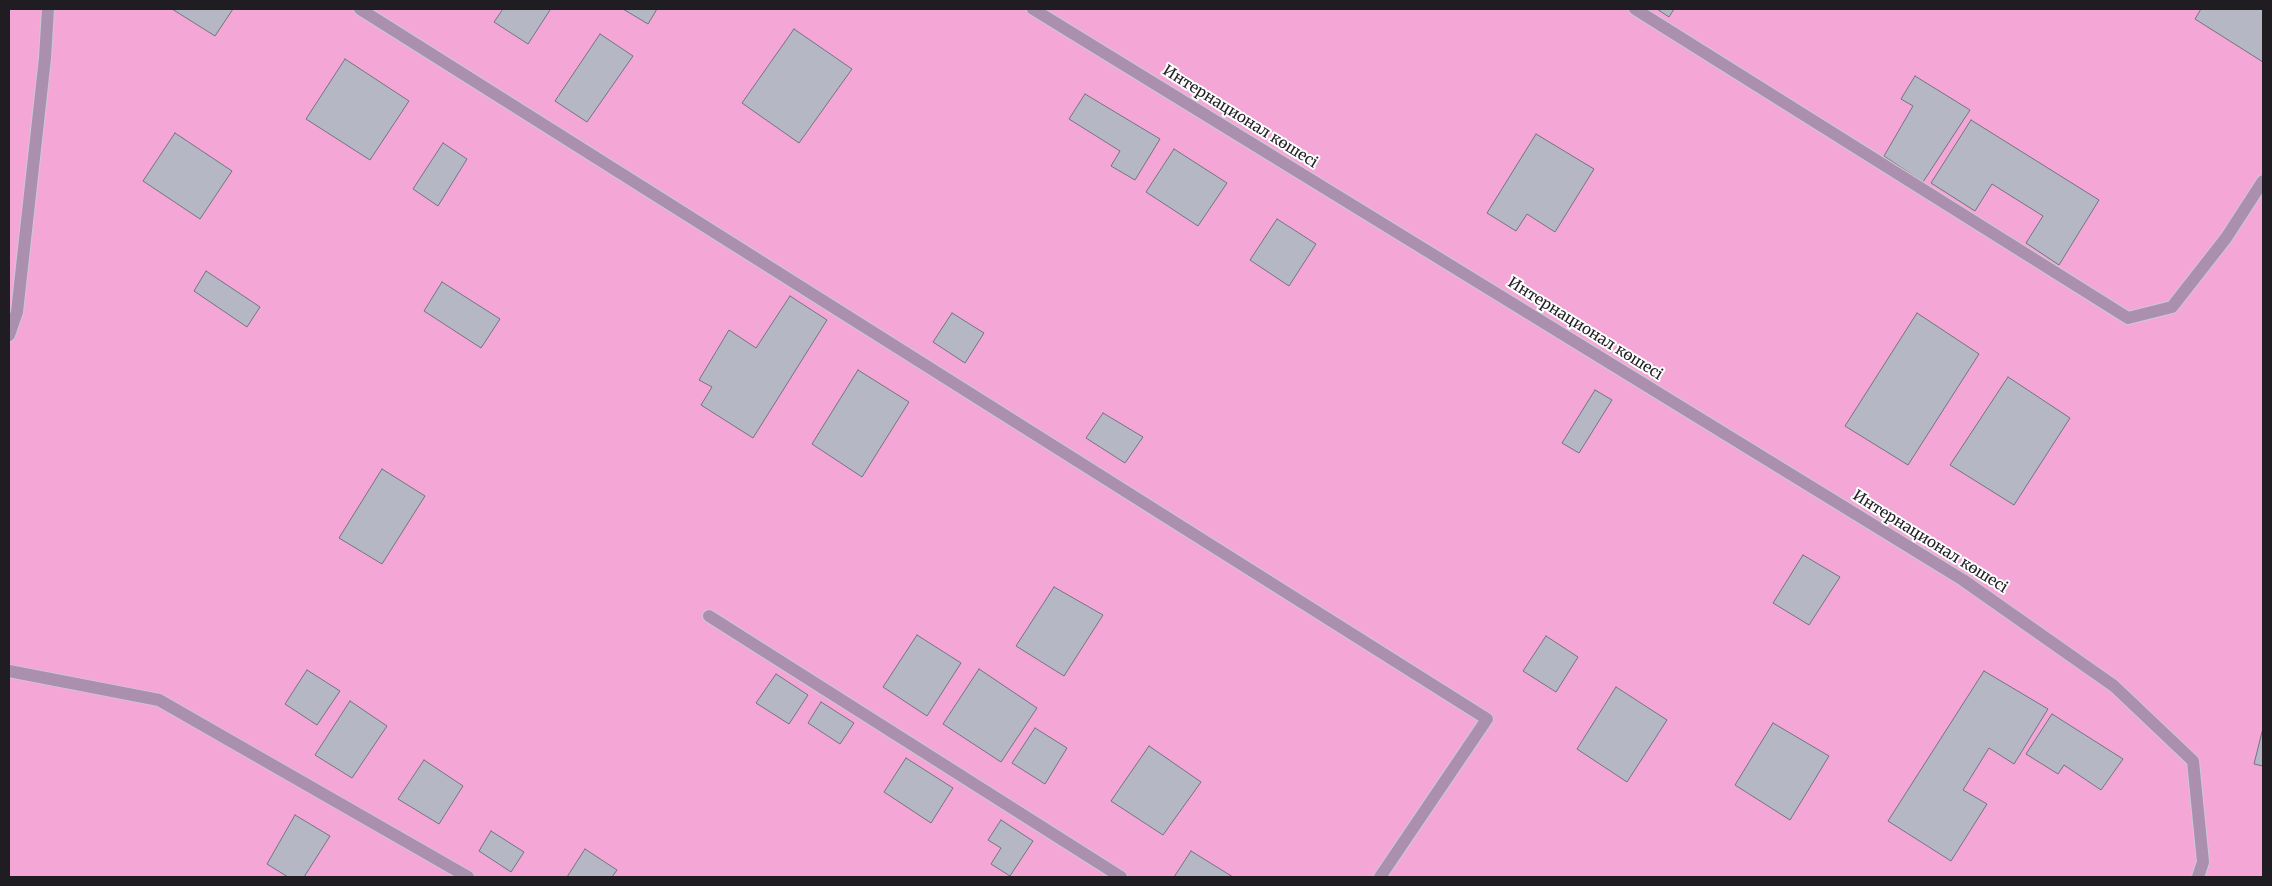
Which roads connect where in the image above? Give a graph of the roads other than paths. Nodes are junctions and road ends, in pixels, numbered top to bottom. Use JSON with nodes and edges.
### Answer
{"nodes":[{"id":1,"x":48,"y":9,"type":"edge"},
{"id":2,"x":360,"y":9,"type":"edge"},
{"id":3,"x":1033,"y":9,"type":"edge"},
{"id":4,"x":1635,"y":9,"type":"edge"},
{"id":5,"x":2263,"y":180,"type":"edge"},
{"id":6,"x":9,"y":335,"type":"edge"},
{"id":7,"x":709,"y":616,"type":"dead end"},
{"id":8,"x":9,"y":671,"type":"edge"},
{"id":9,"x":468,"y":877,"type":"edge"},
{"id":10,"x":1121,"y":877,"type":"edge"},
{"id":11,"x":1380,"y":877,"type":"edge"},
{"id":12,"x":2198,"y":877,"type":"edge"}],
"edges":[{"from":1,"to":6,"type":"street"},
{"from":2,"to":11,"type":"street"},
{"from":3,"to":12,"type":"street","name":"Интернационал көшесі"},
{"from":4,"to":5,"type":"street"},
{"from":7,"to":10,"type":"street"},
{"from":8,"to":9,"type":"street"}]}
